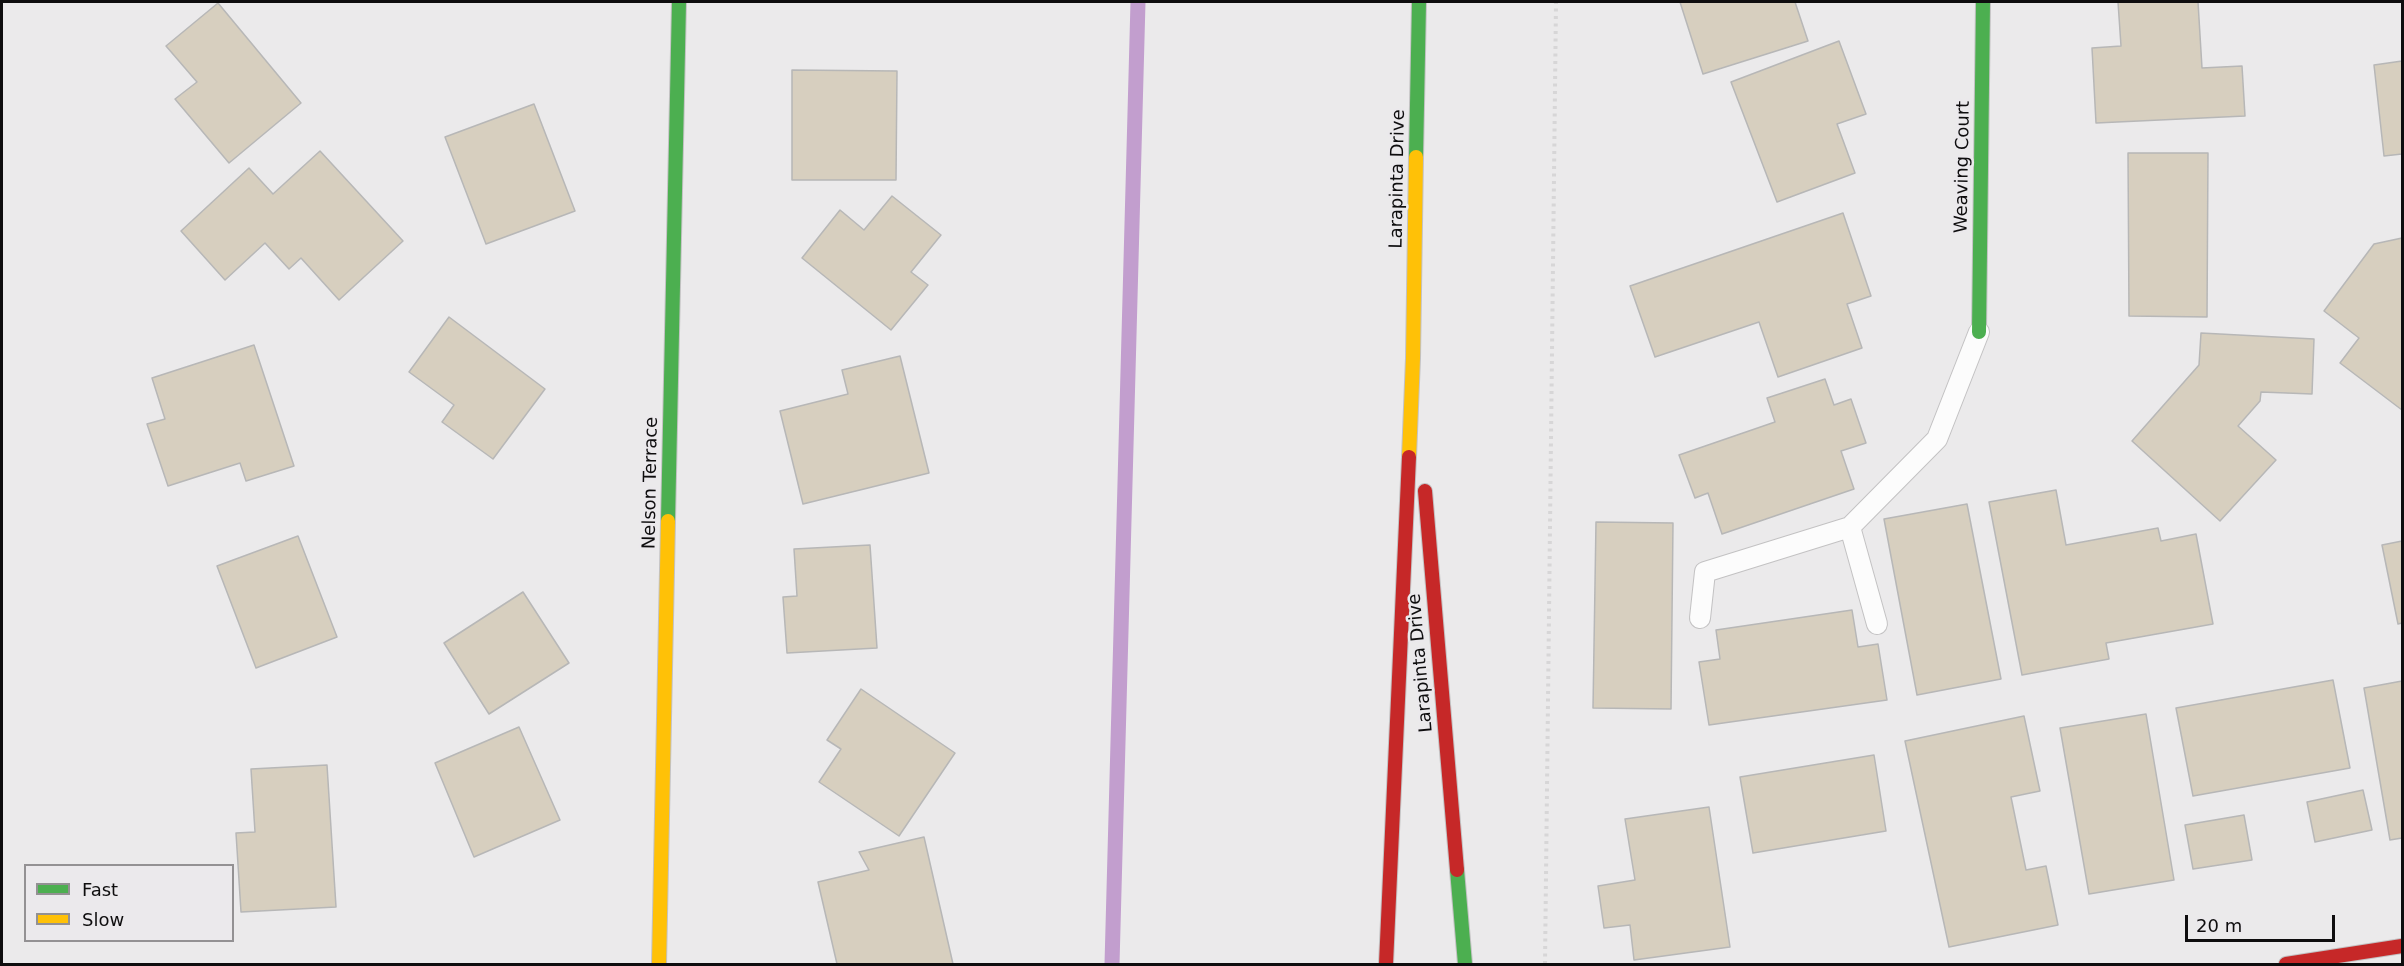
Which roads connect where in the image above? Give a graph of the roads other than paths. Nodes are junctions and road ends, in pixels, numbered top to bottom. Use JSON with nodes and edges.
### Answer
{"nodes":[{"id":1,"x":679,"y":2,"type":"edge"},
{"id":2,"x":1419,"y":2,"type":"edge"},
{"id":3,"x":1983,"y":2,"type":"edge"},
{"id":4,"x":1979,"y":333,"type":"joint"},
{"id":5,"x":1413,"y":358,"type":"junction"},
{"id":6,"x":1850,"y":527,"type":"junction"},
{"id":7,"x":1700,"y":618,"type":"dead end"},
{"id":8,"x":1877,"y":624,"type":"dead end"},
{"id":9,"x":2403,"y":946,"type":"edge"},
{"id":10,"x":659,"y":964,"type":"edge"},
{"id":11,"x":1386,"y":964,"type":"edge"},
{"id":12,"x":1465,"y":964,"type":"edge"},
{"id":13,"x":2286,"y":964,"type":"edge"}],
"edges":[{"from":1,"to":10,"type":"main road","name":"Nelson Terrace"},
{"from":2,"to":5,"type":"main road","name":"Larapinta Drive"},
{"from":3,"to":4,"type":"main road","name":"Weaving Court"},
{"from":4,"to":6,"type":"lane"},
{"from":5,"to":11,"type":"main road","name":"Larapinta Drive"},
{"from":5,"to":12,"type":"main road","name":"Larapinta Drive"},
{"from":6,"to":7,"type":"lane"},
{"from":6,"to":8,"type":"lane"},
{"from":9,"to":13,"type":"main road"}]}
